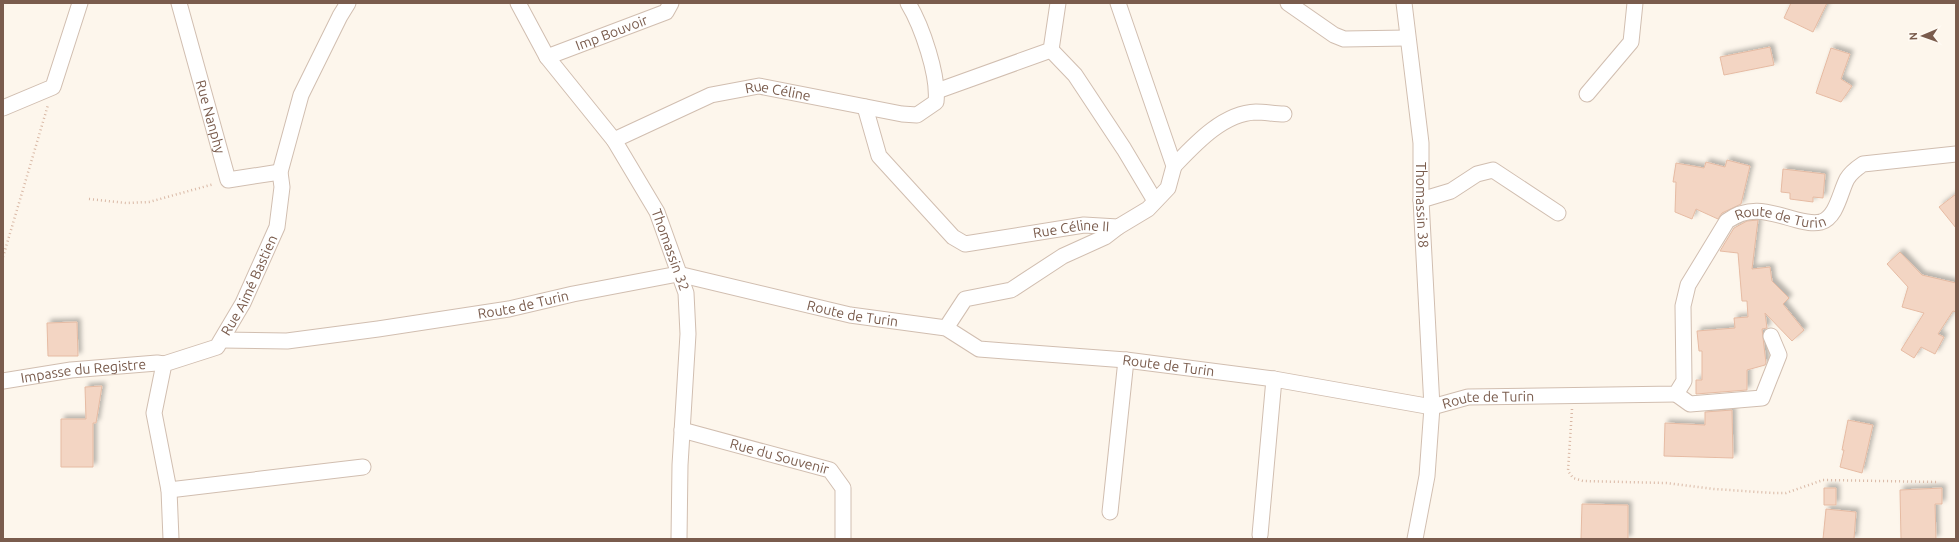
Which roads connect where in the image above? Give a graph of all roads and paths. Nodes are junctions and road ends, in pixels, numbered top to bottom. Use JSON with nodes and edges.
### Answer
{"nodes":[{"id":1,"x":80,"y":3,"type":"edge"},
{"id":2,"x":179,"y":3,"type":"edge"},
{"id":3,"x":348,"y":3,"type":"edge"},
{"id":4,"x":518,"y":3,"type":"edge"},
{"id":5,"x":671,"y":3,"type":"edge"},
{"id":6,"x":908,"y":3,"type":"edge"},
{"id":7,"x":1118,"y":3,"type":"edge"},
{"id":8,"x":1288,"y":3,"type":"edge"},
{"id":9,"x":1404,"y":3,"type":"edge"},
{"id":10,"x":1635,"y":3,"type":"edge"},
{"id":11,"x":1060,"y":4,"type":"edge"},
{"id":12,"x":1407,"y":38,"type":"junction"},
{"id":13,"x":1051,"y":50,"type":"junction"},
{"id":14,"x":547,"y":57,"type":"junction"},
{"id":15,"x":53,"y":87,"type":"junction"},
{"id":16,"x":937,"y":91,"type":"junction"},
{"id":17,"x":1587,"y":94,"type":"dead end"},
{"id":18,"x":865,"y":107,"type":"junction"},
{"id":19,"x":3,"y":108,"type":"edge"},
{"id":20,"x":1284,"y":114,"type":"dead end"},
{"id":21,"x":614,"y":140,"type":"junction"},
{"id":22,"x":1956,"y":154,"type":"edge"},
{"id":23,"x":1174,"y":166,"type":"junction"},
{"id":24,"x":280,"y":172,"type":"junction"},
{"id":25,"x":228,"y":180,"type":"junction"},
{"id":26,"x":89,"y":199,"type":"dead end"},
{"id":27,"x":1421,"y":200,"type":"junction"},
{"id":28,"x":1155,"y":201,"type":"junction"},
{"id":29,"x":1558,"y":212,"type":"dead end"},
{"id":30,"x":1118,"y":227,"type":"junction"},
{"id":31,"x":3,"y":258,"type":"edge"},
{"id":32,"x":678,"y":274,"type":"junction"},
{"id":33,"x":946,"y":328,"type":"junction"},
{"id":34,"x":1771,"y":336,"type":"dead end"},
{"id":35,"x":222,"y":340,"type":"junction"},
{"id":36,"x":1126,"y":360,"type":"junction"},
{"id":37,"x":164,"y":364,"type":"junction"},
{"id":38,"x":1274,"y":379,"type":"junction"},
{"id":39,"x":3,"y":381,"type":"edge"},
{"id":40,"x":1676,"y":394,"type":"junction"},
{"id":41,"x":1573,"y":396,"type":"junction"},
{"id":42,"x":1432,"y":407,"type":"junction"},
{"id":43,"x":682,"y":430,"type":"junction"},
{"id":44,"x":363,"y":467,"type":"dead end"},
{"id":45,"x":1940,"y":482,"type":"dead end"},
{"id":46,"x":169,"y":490,"type":"junction"},
{"id":47,"x":1110,"y":512,"type":"dead end"},
{"id":48,"x":1260,"y":534,"type":"dead end"},
{"id":49,"x":171,"y":539,"type":"edge"},
{"id":50,"x":679,"y":539,"type":"edge"},
{"id":51,"x":843,"y":539,"type":"edge"},
{"id":52,"x":1415,"y":539,"type":"edge"}],
"edges":[{"from":1,"to":15,"type":"street"},
{"from":2,"to":25,"type":"street","name":"Rue Nanphy"},
{"from":3,"to":24,"type":"street","name":"Rue Aimé Bastien"},
{"from":4,"to":14,"type":"street","name":"Thomassin 32"},
{"from":5,"to":14,"type":"street","name":"Imp Bouvoir"},
{"from":6,"to":16,"type":"street"},
{"from":7,"to":23,"type":"street"},
{"from":8,"to":12,"type":"street"},
{"from":9,"to":12,"type":"street","name":"Thomassin 38"},
{"from":10,"to":17,"type":"street"},
{"from":11,"to":13,"type":"street"},
{"from":12,"to":27,"type":"street","name":"Thomassin 38"},
{"from":13,"to":16,"type":"street"},
{"from":13,"to":28,"type":"street"},
{"from":14,"to":21,"type":"street","name":"Thomassin 32"},
{"from":15,"to":19,"type":"street"},
{"from":15,"to":31,"type":"path"},
{"from":16,"to":18,"type":"street","name":"Rue Céline"},
{"from":18,"to":21,"type":"street","name":"Rue Céline"},
{"from":18,"to":30,"type":"street","name":"Rue Céline II"},
{"from":20,"to":23,"type":"street"},
{"from":21,"to":32,"type":"street","name":"Thomassin 32"},
{"from":22,"to":40,"type":"street","name":"Route de Turin"},
{"from":23,"to":28,"type":"street","name":"Rue Céline II"},
{"from":24,"to":25,"type":"street"},
{"from":24,"to":35,"type":"street","name":"Rue Aimé Bastien"},
{"from":25,"to":26,"type":"path"},
{"from":27,"to":29,"type":"street"},
{"from":27,"to":42,"type":"street","name":"Thomassin 38"},
{"from":28,"to":30,"type":"street","name":"Rue Céline II"},
{"from":30,"to":33,"type":"street"},
{"from":32,"to":33,"type":"street","name":"Route de Turin"},
{"from":32,"to":35,"type":"street","name":"Route de Turin"},
{"from":32,"to":43,"type":"street","name":"Thomassin 32"},
{"from":33,"to":36,"type":"street","name":"Route de Turin"},
{"from":34,"to":40,"type":"street"},
{"from":35,"to":37,"type":"street","name":"Rue Aimé Bastien"},
{"from":36,"to":38,"type":"street","name":"Route de Turin"},
{"from":36,"to":47,"type":"street"},
{"from":37,"to":39,"type":"street","name":"Impasse du Registre"},
{"from":37,"to":46,"type":"street"},
{"from":38,"to":42,"type":"street","name":"Route de Turin"},
{"from":38,"to":48,"type":"street"},
{"from":40,"to":41,"type":"street","name":"Route de Turin"},
{"from":41,"to":42,"type":"street","name":"Route de Turin"},
{"from":41,"to":45,"type":"path"},
{"from":42,"to":52,"type":"street","name":"Thomassin 38"},
{"from":43,"to":50,"type":"street","name":"Thomassin 32"},
{"from":43,"to":51,"type":"street","name":"Rue du Souvenir"},
{"from":44,"to":46,"type":"street"},
{"from":46,"to":49,"type":"street"}]}
